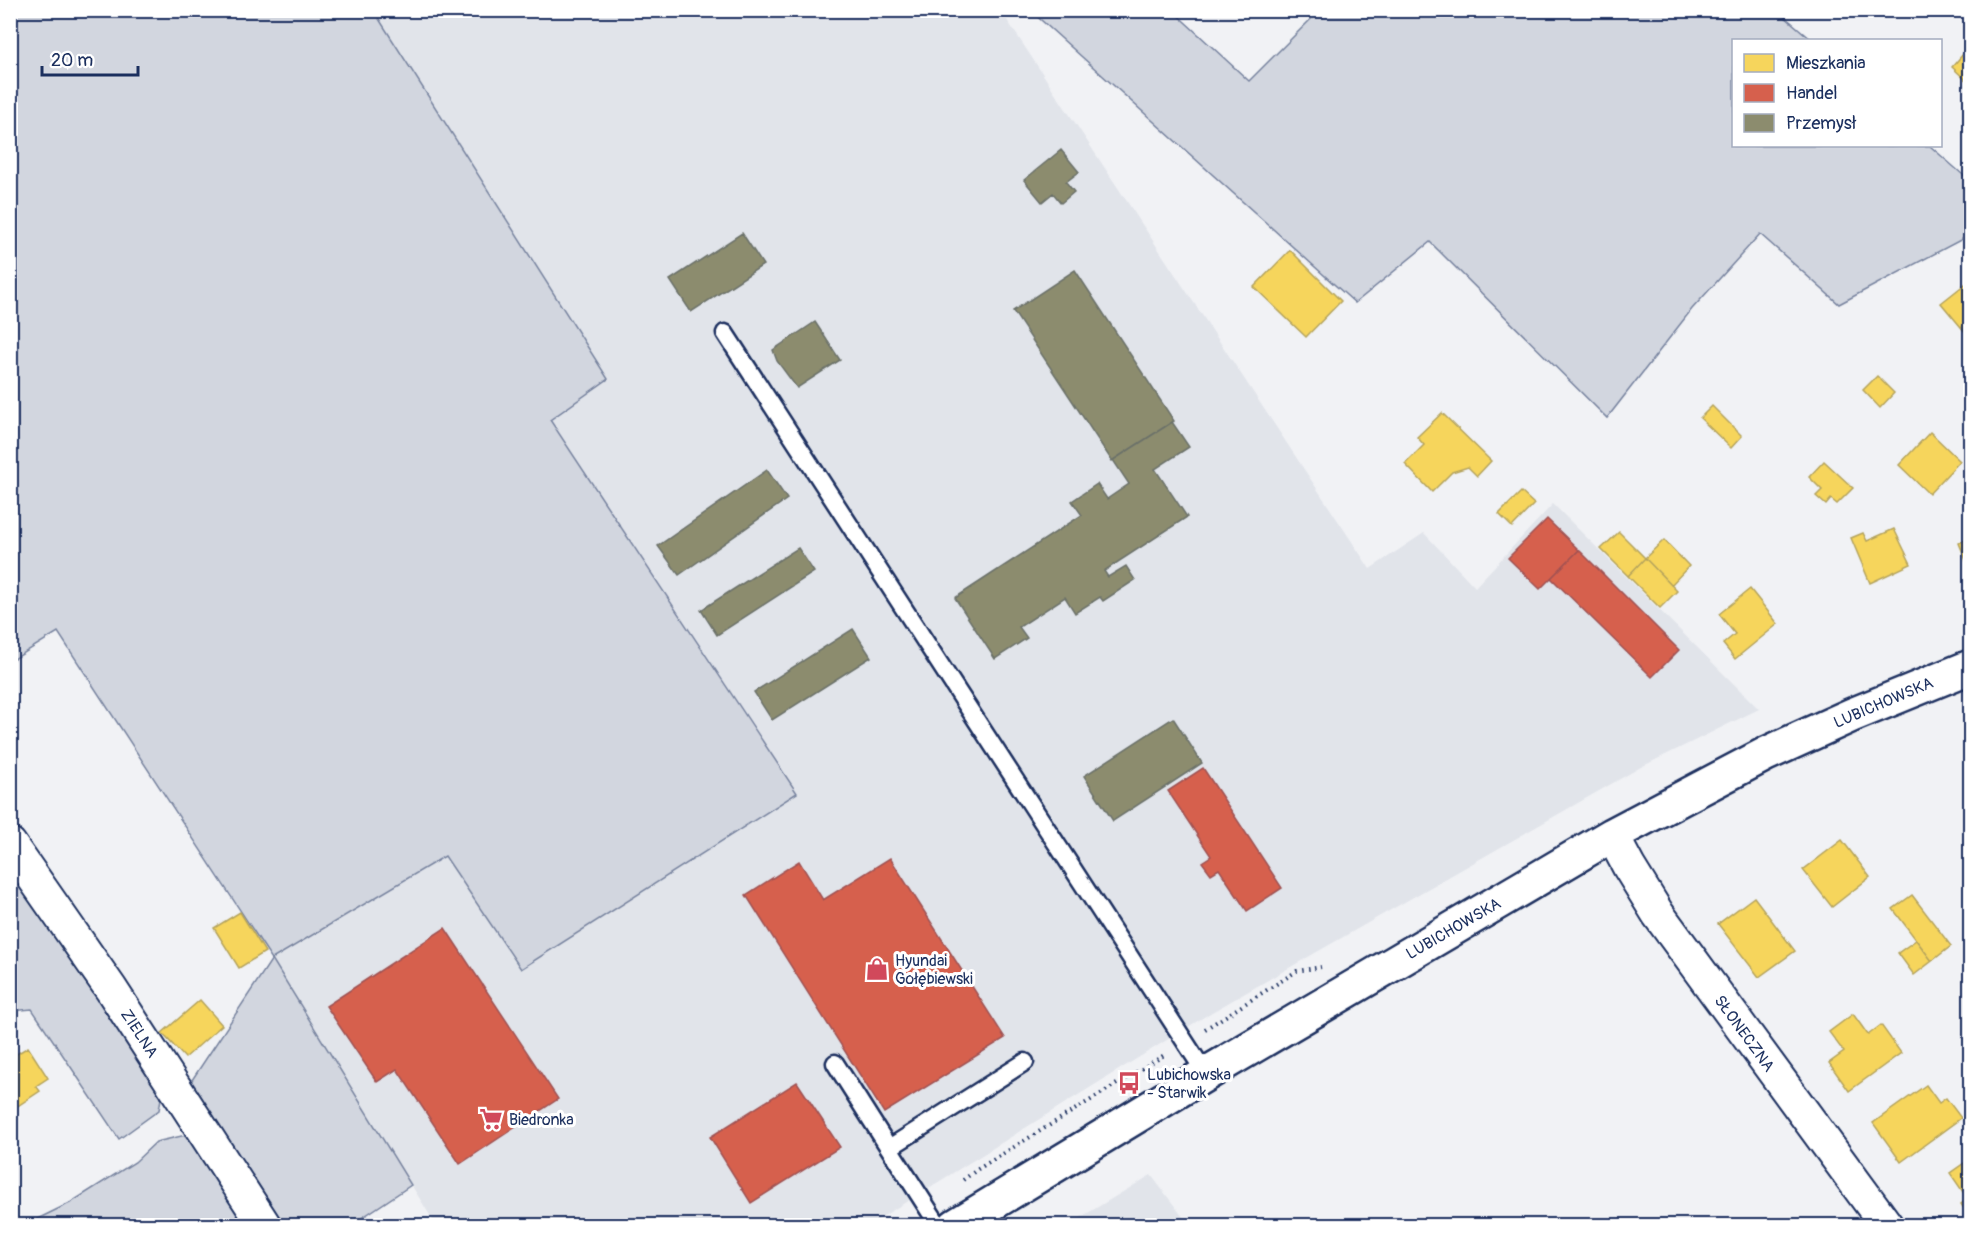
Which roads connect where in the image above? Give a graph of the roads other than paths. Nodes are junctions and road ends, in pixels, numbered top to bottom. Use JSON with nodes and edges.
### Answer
{"nodes":[{"id":1,"x":725,"y":333,"type":"dead end"},
{"id":2,"x":1971,"y":666,"type":"edge"},
{"id":3,"x":1612,"y":835,"type":"junction"},
{"id":4,"x":10,"y":844,"type":"edge"},
{"id":5,"x":1025,"y":1062,"type":"dead end"},
{"id":6,"x":835,"y":1063,"type":"dead end"},
{"id":7,"x":1206,"y":1074,"type":"junction"},
{"id":8,"x":889,"y":1148,"type":"junction"},
{"id":9,"x":265,"y":1226,"type":"edge"},
{"id":10,"x":939,"y":1226,"type":"edge"},
{"id":11,"x":955,"y":1226,"type":"edge"},
{"id":12,"x":1887,"y":1226,"type":"edge"}],
"edges":[{"from":1,"to":7,"type":"lane"},
{"from":2,"to":3,"type":"street","name":"LUBICHOWSKA"},
{"from":3,"to":7,"type":"street","name":"LUBICHOWSKA"},
{"from":3,"to":12,"type":"street","name":"SŁONECZNA"},
{"from":4,"to":9,"type":"street","name":"ZIELNA"},
{"from":5,"to":8,"type":"lane"},
{"from":6,"to":8,"type":"lane"},
{"from":7,"to":11,"type":"street","name":"LUBICHOWSKA"},
{"from":8,"to":10,"type":"lane"}]}
